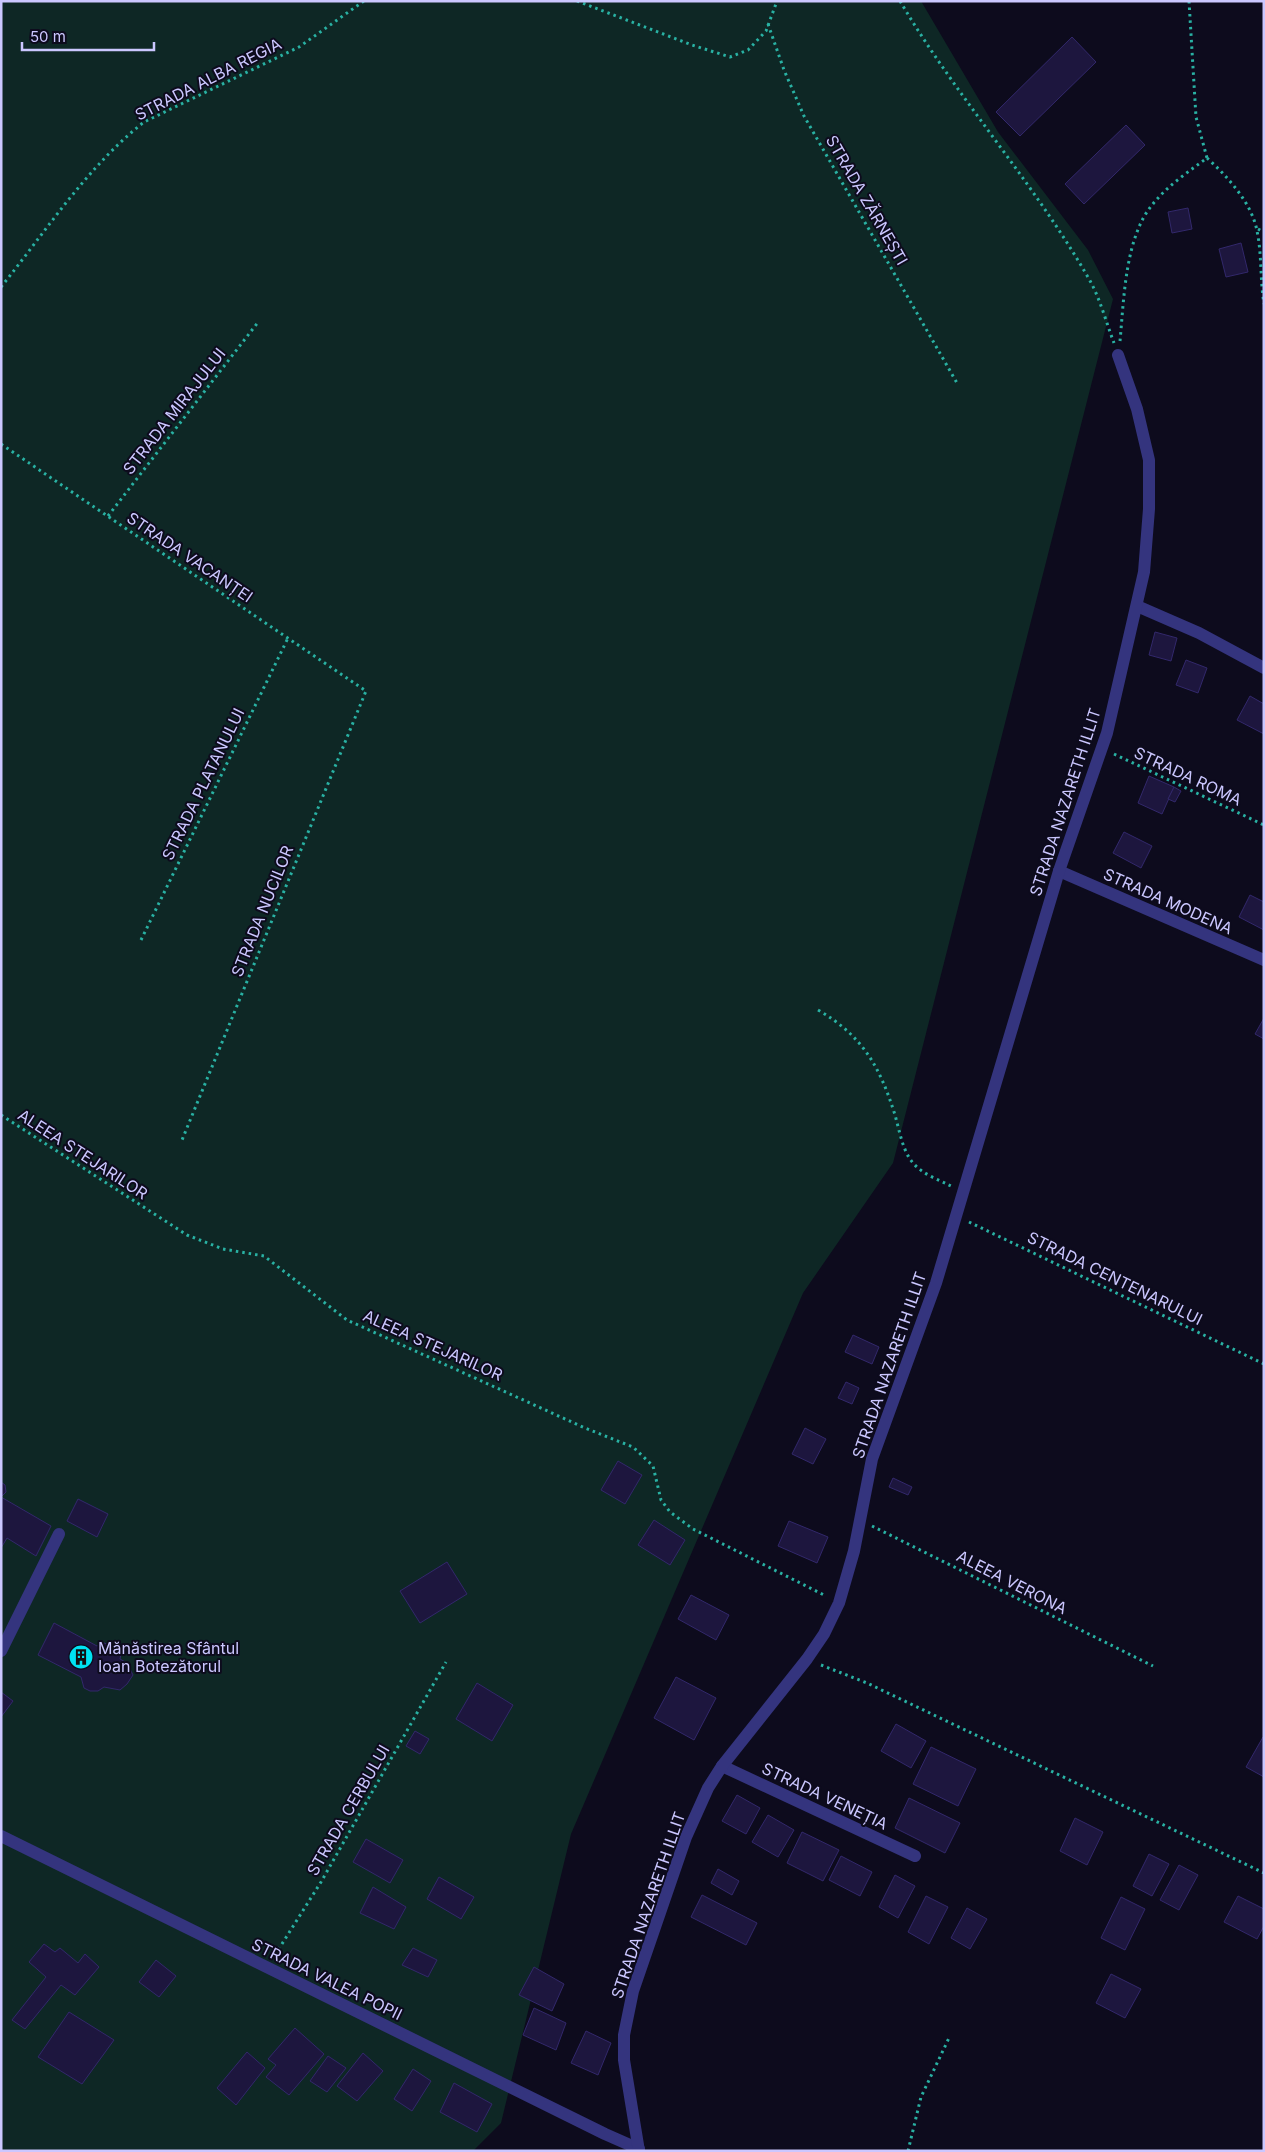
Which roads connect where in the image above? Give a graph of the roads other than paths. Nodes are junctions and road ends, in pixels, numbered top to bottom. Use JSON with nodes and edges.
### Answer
{"nodes":[{"id":1,"x":1118,"y":355,"type":"road end"},
{"id":2,"x":1137,"y":606,"type":"junction"},
{"id":3,"x":1264,"y":668,"type":"edge"},
{"id":4,"x":1059,"y":871,"type":"junction"},
{"id":5,"x":1264,"y":960,"type":"edge"},
{"id":6,"x":59,"y":1534,"type":"dead end"},
{"id":7,"x":1,"y":1651,"type":"edge"},
{"id":8,"x":722,"y":1766,"type":"junction"},
{"id":9,"x":1,"y":1836,"type":"edge"},
{"id":10,"x":915,"y":1856,"type":"dead end"},
{"id":11,"x":639,"y":2150,"type":"edge"}],
"edges":[{"from":1,"to":2,"type":"street","name":"STRADA NAZARETH ILLIT"},
{"from":2,"to":3,"type":"street"},
{"from":2,"to":4,"type":"street","name":"STRADA NAZARETH ILLIT"},
{"from":4,"to":5,"type":"street","name":"STRADA MODENA"},
{"from":4,"to":8,"type":"street","name":"STRADA NAZARETH ILLIT"},
{"from":6,"to":7,"type":"street"},
{"from":8,"to":10,"type":"street","name":"STRADA VENEȚIA"},
{"from":8,"to":11,"type":"street","name":"STRADA NAZARETH ILLIT"},
{"from":9,"to":11,"type":"street","name":"STRADA VALEA POPII"}]}
